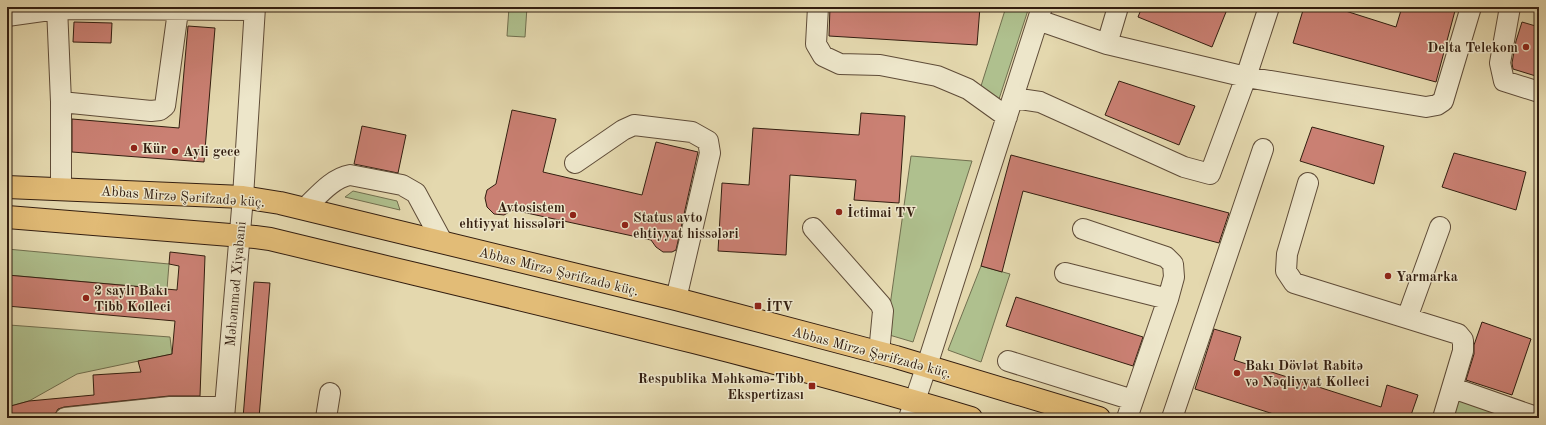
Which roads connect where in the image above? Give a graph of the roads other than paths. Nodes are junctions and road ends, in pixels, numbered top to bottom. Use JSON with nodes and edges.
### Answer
{"nodes":[{"id":1,"x":818,"y":7,"type":"edge"},
{"id":2,"x":1118,"y":7,"type":"edge"},
{"id":3,"x":1269,"y":7,"type":"edge"},
{"id":4,"x":1471,"y":7,"type":"edge"},
{"id":5,"x":1510,"y":7,"type":"edge"},
{"id":6,"x":57,"y":8,"type":"edge"},
{"id":7,"x":255,"y":9,"type":"edge"},
{"id":8,"x":178,"y":10,"type":"junction"},
{"id":9,"x":1040,"y":14,"type":"edge"},
{"id":10,"x":7,"y":16,"type":"edge"},
{"id":11,"x":1107,"y":44,"type":"junction"},
{"id":12,"x":1246,"y":77,"type":"junction"},
{"id":13,"x":1539,"y":92,"type":"edge"},
{"id":14,"x":1013,"y":98,"type":"junction"},
{"id":15,"x":61,"y":102,"type":"junction"},
{"id":16,"x":1007,"y":117,"type":"junction"},
{"id":17,"x":1263,"y":149,"type":"dead end"},
{"id":18,"x":575,"y":163,"type":"dead end"},
{"id":19,"x":1308,"y":183,"type":"dead end"},
{"id":20,"x":7,"y":187,"type":"edge"},
{"id":21,"x":61,"y":189,"type":"junction"},
{"id":22,"x":243,"y":197,"type":"junction"},
{"id":23,"x":304,"y":208,"type":"junction"},
{"id":24,"x":7,"y":217,"type":"edge"},
{"id":25,"x":1440,"y":227,"type":"dead end"},
{"id":26,"x":813,"y":228,"type":"dead end"},
{"id":27,"x":1083,"y":229,"type":"dead end"},
{"id":28,"x":240,"y":236,"type":"junction"},
{"id":29,"x":443,"y":243,"type":"junction"},
{"id":30,"x":1065,"y":272,"type":"dead end"},
{"id":31,"x":676,"y":299,"type":"junction"},
{"id":32,"x":1168,"y":299,"type":"junction"},
{"id":33,"x":1407,"y":318,"type":"junction"},
{"id":34,"x":879,"y":353,"type":"junction"},
{"id":35,"x":1008,"y":361,"type":"dead end"},
{"id":36,"x":926,"y":366,"type":"junction"},
{"id":37,"x":1453,"y":388,"type":"junction"},
{"id":38,"x":330,"y":393,"type":"dead end"},
{"id":39,"x":1130,"y":409,"type":"edge"},
{"id":40,"x":912,"y":410,"type":"edge"},
{"id":41,"x":224,"y":412,"type":"edge"},
{"id":42,"x":169,"y":413,"type":"edge"},
{"id":43,"x":1539,"y":417,"type":"edge"},
{"id":44,"x":65,"y":418,"type":"edge"},
{"id":45,"x":326,"y":418,"type":"edge"},
{"id":46,"x":971,"y":418,"type":"edge"},
{"id":47,"x":1099,"y":418,"type":"edge"},
{"id":48,"x":1172,"y":418,"type":"edge"},
{"id":49,"x":1443,"y":418,"type":"edge"}],
"edges":[{"from":1,"to":16,"type":"street"},
{"from":2,"to":11,"type":"street"},
{"from":3,"to":12,"type":"street"},
{"from":4,"to":12,"type":"street"},
{"from":5,"to":13,"type":"street"},
{"from":6,"to":8,"type":"street"},
{"from":6,"to":10,"type":"street"},
{"from":6,"to":15,"type":"street"},
{"from":7,"to":8,"type":"street"},
{"from":7,"to":22,"type":"street","name":"Məhəmməd Xiyabani"},
{"from":8,"to":15,"type":"street"},
{"from":9,"to":11,"type":"street"},
{"from":9,"to":14,"type":"street"},
{"from":11,"to":12,"type":"street"},
{"from":12,"to":14,"type":"street"},
{"from":14,"to":16,"type":"street"},
{"from":15,"to":21,"type":"street"},
{"from":16,"to":36,"type":"street"},
{"from":17,"to":48,"type":"street"},
{"from":18,"to":31,"type":"street"},
{"from":19,"to":33,"type":"street"},
{"from":20,"to":21,"type":"main road","name":"Abbas Mirzə Şərifzadə küç."},
{"from":21,"to":22,"type":"main road","name":"Abbas Mirzə Şərifzadə küç."},
{"from":22,"to":23,"type":"main road","name":"Abbas Mirzə Şərifzadə küç."},
{"from":22,"to":28,"type":"street","name":"Məhəmməd Xiyabani"},
{"from":23,"to":29,"type":"main road","name":"Abbas Mirzə Şərifzadə küç."},
{"from":23,"to":29,"type":"street"},
{"from":24,"to":28,"type":"main road"},
{"from":25,"to":33,"type":"street"},
{"from":26,"to":34,"type":"street"},
{"from":27,"to":32,"type":"street"},
{"from":28,"to":40,"type":"main road"},
{"from":28,"to":41,"type":"street","name":"Məhəmməd Xiyabani"},
{"from":29,"to":31,"type":"main road","name":"Abbas Mirzə Şərifzadə küç."},
{"from":30,"to":32,"type":"street"},
{"from":31,"to":34,"type":"main road","name":"Abbas Mirzə Şərifzadə küç."},
{"from":32,"to":39,"type":"street"},
{"from":33,"to":37,"type":"street"},
{"from":34,"to":36,"type":"main road","name":"Abbas Mirzə Şərifzadə küç."},
{"from":35,"to":39,"type":"street"},
{"from":36,"to":40,"type":"street"},
{"from":36,"to":47,"type":"main road","name":"Abbas Mirzə Şərifzadə küç."},
{"from":37,"to":43,"type":"street"},
{"from":37,"to":49,"type":"street"},
{"from":38,"to":45,"type":"street"},
{"from":40,"to":46,"type":"main road"},
{"from":41,"to":42,"type":"street"},
{"from":42,"to":44,"type":"street"}]}
